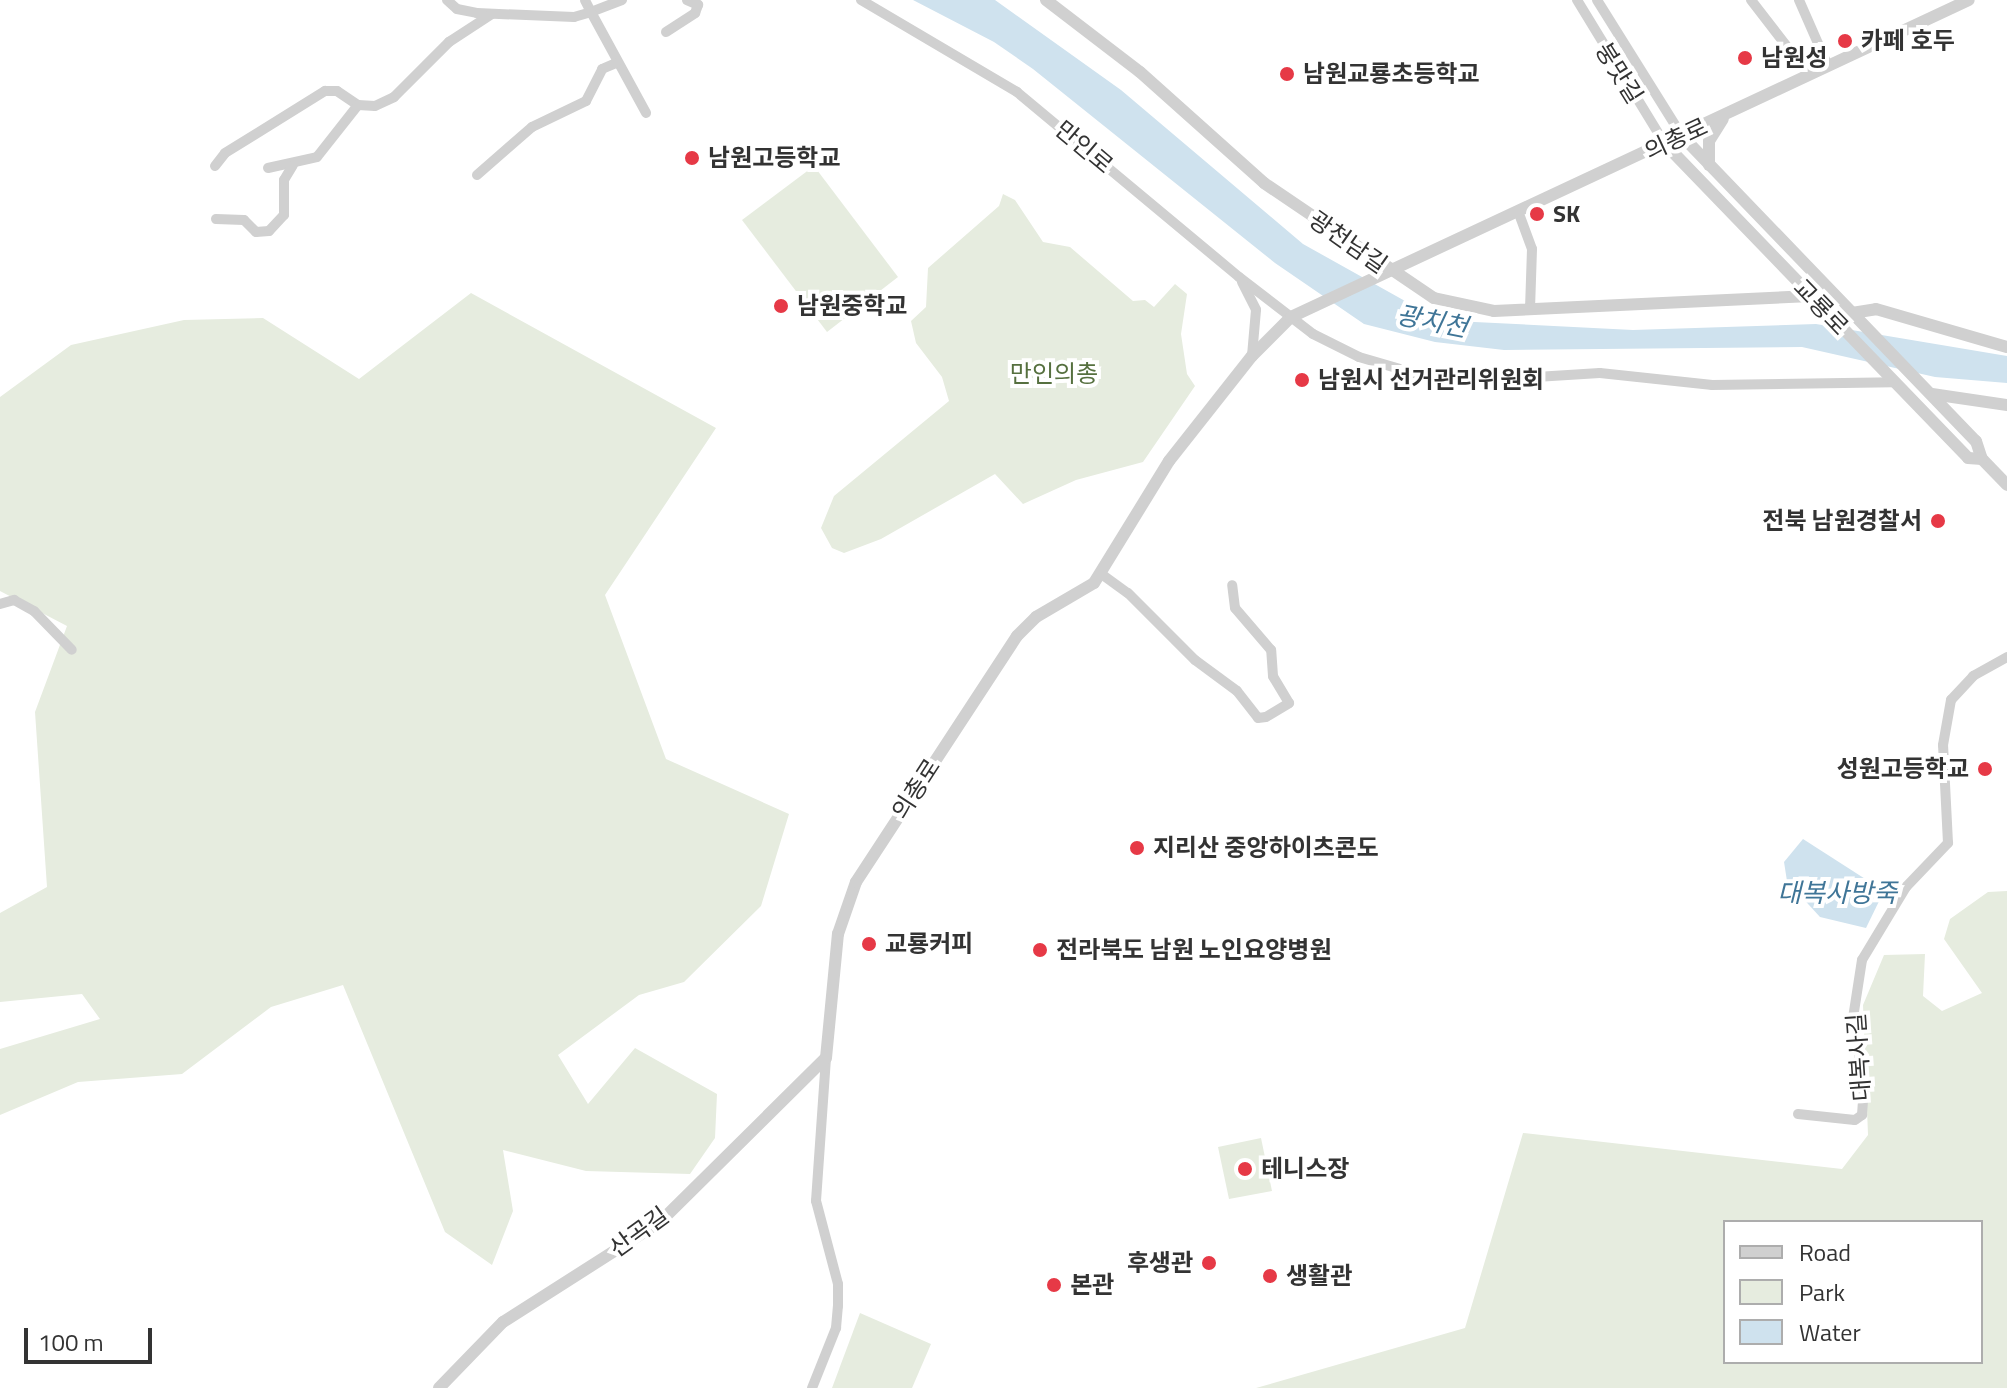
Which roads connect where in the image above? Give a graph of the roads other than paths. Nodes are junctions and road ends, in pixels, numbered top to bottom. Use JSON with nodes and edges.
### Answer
{"nodes":[{"id":1,"x":447,"y":0,"type":"edge"},
{"id":2,"x":585,"y":0,"type":"edge"},
{"id":3,"x":622,"y":0,"type":"edge"},
{"id":4,"x":687,"y":0,"type":"edge"},
{"id":5,"x":861,"y":0,"type":"edge"},
{"id":6,"x":1046,"y":0,"type":"edge"},
{"id":7,"x":1577,"y":0,"type":"edge"},
{"id":8,"x":1597,"y":0,"type":"edge"},
{"id":9,"x":1751,"y":0,"type":"edge"},
{"id":10,"x":1799,"y":0,"type":"edge"},
{"id":11,"x":1969,"y":0,"type":"edge"},
{"id":12,"x":591,"y":12,"type":"junction"},
{"id":13,"x":492,"y":14,"type":"junction"},
{"id":14,"x":666,"y":32,"type":"dead end"},
{"id":15,"x":616,"y":63,"type":"junction"},
{"id":16,"x":1828,"y":66,"type":"junction"},
{"id":17,"x":1809,"y":75,"type":"junction"},
{"id":18,"x":358,"y":105,"type":"junction"},
{"id":19,"x":1732,"y":112,"type":"junction"},
{"id":20,"x":646,"y":113,"type":"dead end"},
{"id":21,"x":1682,"y":136,"type":"junction"},
{"id":22,"x":1665,"y":144,"type":"junction"},
{"id":23,"x":293,"y":165,"type":"junction"},
{"id":24,"x":1709,"y":165,"type":"junction"},
{"id":25,"x":215,"y":166,"type":"dead end"},
{"id":26,"x":268,"y":168,"type":"dead end"},
{"id":27,"x":477,"y":175,"type":"dead end"},
{"id":28,"x":1518,"y":211,"type":"junction"},
{"id":29,"x":216,"y":219,"type":"dead end"},
{"id":30,"x":1385,"y":272,"type":"junction"},
{"id":31,"x":1239,"y":277,"type":"junction"},
{"id":32,"x":1811,"y":296,"type":"junction"},
{"id":33,"x":1530,"y":310,"type":"junction"},
{"id":34,"x":1852,"y":313,"type":"junction"},
{"id":35,"x":1291,"y":317,"type":"junction"},
{"id":36,"x":2007,"y":347,"type":"edge"},
{"id":37,"x":1252,"y":356,"type":"junction"},
{"id":38,"x":1893,"y":382,"type":"junction"},
{"id":39,"x":1932,"y":394,"type":"junction"},
{"id":40,"x":1988,"y":402,"type":"junction"},
{"id":41,"x":2007,"y":405,"type":"edge"},
{"id":42,"x":1952,"y":417,"type":"junction"},
{"id":43,"x":1982,"y":459,"type":"junction"},
{"id":44,"x":2007,"y":485,"type":"edge"},
{"id":45,"x":1100,"y":573,"type":"junction"},
{"id":46,"x":1232,"y":585,"type":"dead end"},
{"id":47,"x":0,"y":604,"type":"edge"},
{"id":48,"x":72,"y":650,"type":"dead end"},
{"id":49,"x":2007,"y":657,"type":"edge"},
{"id":50,"x":826,"y":1058,"type":"junction"},
{"id":51,"x":1798,"y":1114,"type":"dead end"},
{"id":52,"x":439,"y":1388,"type":"edge"},
{"id":53,"x":812,"y":1388,"type":"edge"}],
"edges":[{"from":1,"to":13,"type":"street"},
{"from":2,"to":12,"type":"street"},
{"from":3,"to":12,"type":"street"},
{"from":4,"to":14,"type":"street"},
{"from":5,"to":31,"type":"street","name":"만인로"},
{"from":6,"to":30,"type":"street","name":"광천남길"},
{"from":7,"to":22,"type":"street","name":"붕맛길"},
{"from":8,"to":21,"type":"street","name":"붕맛길"},
{"from":9,"to":17,"type":"street"},
{"from":10,"to":16,"type":"street"},
{"from":11,"to":16,"type":"street","name":"의총로"},
{"from":12,"to":13,"type":"street"},
{"from":12,"to":15,"type":"street"},
{"from":13,"to":18,"type":"street"},
{"from":15,"to":20,"type":"street"},
{"from":15,"to":27,"type":"street"},
{"from":16,"to":17,"type":"street","name":"의총로"},
{"from":17,"to":19,"type":"street","name":"의총로"},
{"from":18,"to":23,"type":"street"},
{"from":18,"to":25,"type":"street"},
{"from":19,"to":21,"type":"street","name":"의총로"},
{"from":19,"to":24,"type":"street"},
{"from":21,"to":22,"type":"street","name":"의총로"},
{"from":21,"to":24,"type":"street","name":"교룡로"},
{"from":22,"to":28,"type":"street","name":"의총로"},
{"from":22,"to":32,"type":"street","name":"교룡로"},
{"from":23,"to":26,"type":"street"},
{"from":23,"to":29,"type":"street"},
{"from":24,"to":34,"type":"street","name":"교룡로"},
{"from":28,"to":30,"type":"street","name":"의총로"},
{"from":28,"to":33,"type":"street"},
{"from":30,"to":33,"type":"street","name":"광천남길"},
{"from":30,"to":35,"type":"street","name":"의총로"},
{"from":31,"to":35,"type":"street","name":"만인로"},
{"from":31,"to":37,"type":"street"},
{"from":32,"to":33,"type":"street","name":"광천남길"},
{"from":32,"to":38,"type":"street","name":"교룡로"},
{"from":34,"to":36,"type":"street"},
{"from":34,"to":39,"type":"street","name":"교룡로"},
{"from":35,"to":37,"type":"street","name":"의총로"},
{"from":35,"to":38,"type":"street","name":"만인로"},
{"from":37,"to":45,"type":"street","name":"의총로"},
{"from":38,"to":43,"type":"street","name":"교룡로"},
{"from":39,"to":40,"type":"street"},
{"from":39,"to":42,"type":"street","name":"교룡로"},
{"from":40,"to":41,"type":"street"},
{"from":40,"to":42,"type":"street"},
{"from":42,"to":43,"type":"street","name":"교룡로"},
{"from":43,"to":44,"type":"street","name":"교룡로"},
{"from":45,"to":46,"type":"street"},
{"from":45,"to":50,"type":"street","name":"의총로"},
{"from":47,"to":48,"type":"street"},
{"from":49,"to":51,"type":"street","name":"대복사길"},
{"from":50,"to":52,"type":"street","name":"산곡길"},
{"from":50,"to":53,"type":"street","name":"의총로"}]}
